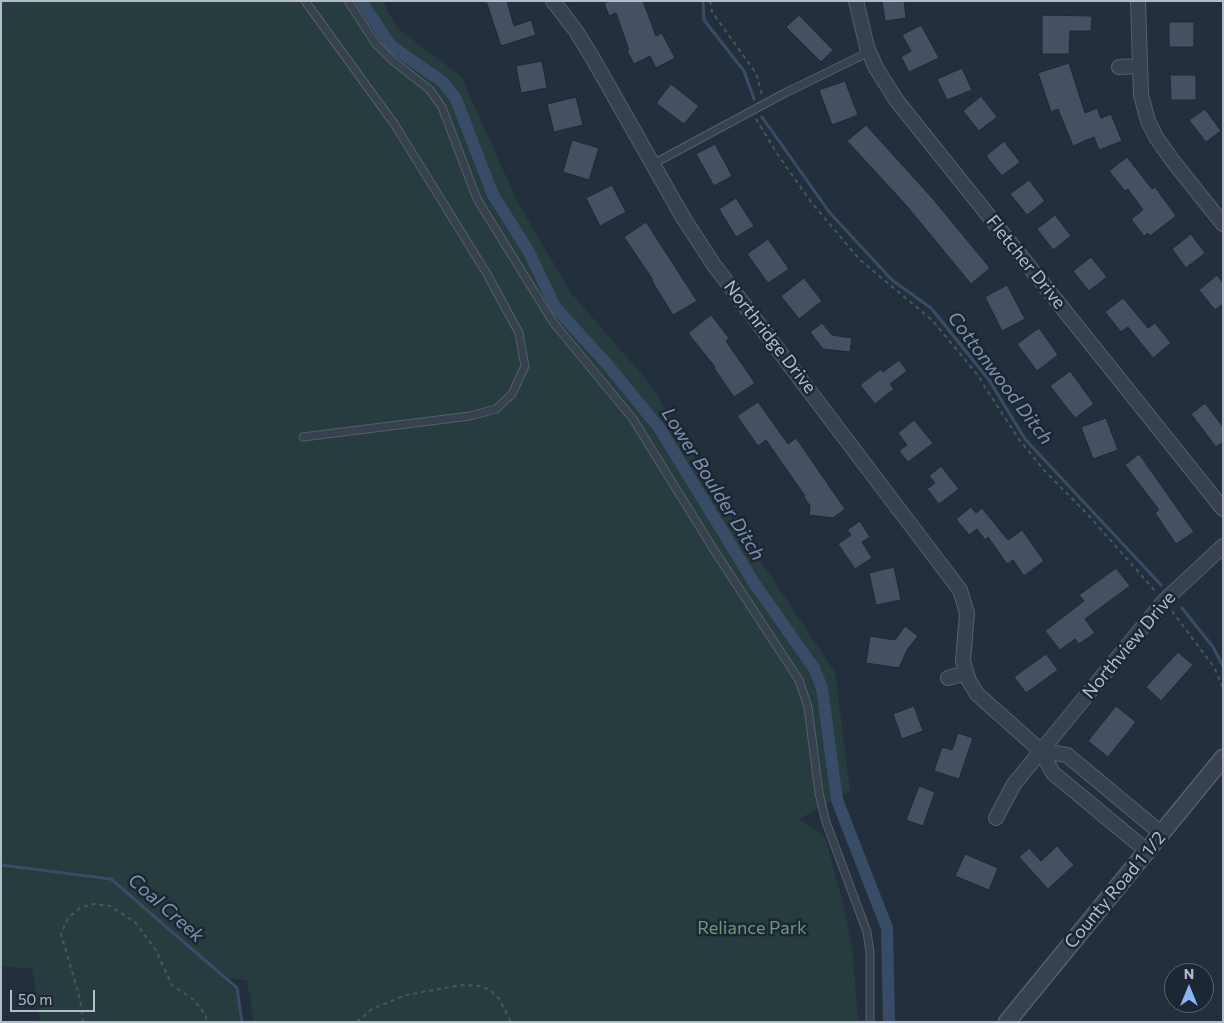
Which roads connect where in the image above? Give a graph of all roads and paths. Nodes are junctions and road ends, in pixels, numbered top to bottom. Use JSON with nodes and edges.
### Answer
{"nodes":[{"id":1,"x":305,"y":1,"type":"edge"},
{"id":2,"x":348,"y":1,"type":"edge"},
{"id":3,"x":553,"y":1,"type":"edge"},
{"id":4,"x":710,"y":1,"type":"edge"},
{"id":5,"x":856,"y":1,"type":"edge"},
{"id":6,"x":1138,"y":1,"type":"edge"},
{"id":7,"x":869,"y":52,"type":"junction"},
{"id":8,"x":1140,"y":66,"type":"junction"},
{"id":9,"x":1119,"y":67,"type":"dead end"},
{"id":10,"x":762,"y":97,"type":"dead end"},
{"id":11,"x":756,"y":117,"type":"dead end"},
{"id":12,"x":653,"y":164,"type":"junction"},
{"id":13,"x":1223,"y":224,"type":"edge"},
{"id":14,"x":302,"y":437,"type":"dead end"},
{"id":15,"x":1223,"y":509,"type":"edge"},
{"id":16,"x":1223,"y":546,"type":"edge"},
{"id":17,"x":1164,"y":601,"type":"junction"},
{"id":18,"x":966,"y":673,"type":"junction"},
{"id":19,"x":948,"y":678,"type":"dead end"},
{"id":20,"x":1223,"y":688,"type":"edge"},
{"id":21,"x":1041,"y":751,"type":"junction"},
{"id":22,"x":1223,"y":758,"type":"edge"},
{"id":23,"x":996,"y":818,"type":"dead end"},
{"id":24,"x":1162,"y":834,"type":"junction"},
{"id":25,"x":1147,"y":851,"type":"junction"},
{"id":26,"x":83,"y":1022,"type":"edge"},
{"id":27,"x":207,"y":1022,"type":"edge"},
{"id":28,"x":357,"y":1022,"type":"edge"},
{"id":29,"x":510,"y":1022,"type":"edge"},
{"id":30,"x":870,"y":1022,"type":"edge"},
{"id":31,"x":1007,"y":1022,"type":"edge"}],
"edges":[{"from":1,"to":14,"type":"lane"},
{"from":2,"to":30,"type":"lane"},
{"from":3,"to":12,"type":"street","name":"Northridge Drive"},
{"from":4,"to":10,"type":"path"},
{"from":5,"to":7,"type":"street","name":"Fletcher Drive"},
{"from":6,"to":8,"type":"street"},
{"from":7,"to":12,"type":"lane"},
{"from":7,"to":15,"type":"street","name":"Fletcher Drive"},
{"from":8,"to":9,"type":"street"},
{"from":8,"to":13,"type":"street"},
{"from":11,"to":17,"type":"path"},
{"from":12,"to":18,"type":"street","name":"Northridge Drive"},
{"from":16,"to":17,"type":"street","name":"Northview Drive"},
{"from":17,"to":20,"type":"path"},
{"from":17,"to":21,"type":"street","name":"Northview Drive"},
{"from":18,"to":19,"type":"street"},
{"from":18,"to":21,"type":"street","name":"Northridge Drive"},
{"from":21,"to":23,"type":"street","name":"Northview Drive"},
{"from":21,"to":24,"type":"street"},
{"from":21,"to":25,"type":"street","name":"Northridge Drive"},
{"from":22,"to":24,"type":"street","name":"County Road 1 1/2"},
{"from":24,"to":25,"type":"street","name":"County Road 1 1/2"},
{"from":25,"to":31,"type":"street","name":"County Road 1 1/2"},
{"from":26,"to":27,"type":"path"},
{"from":28,"to":29,"type":"path"}]}
